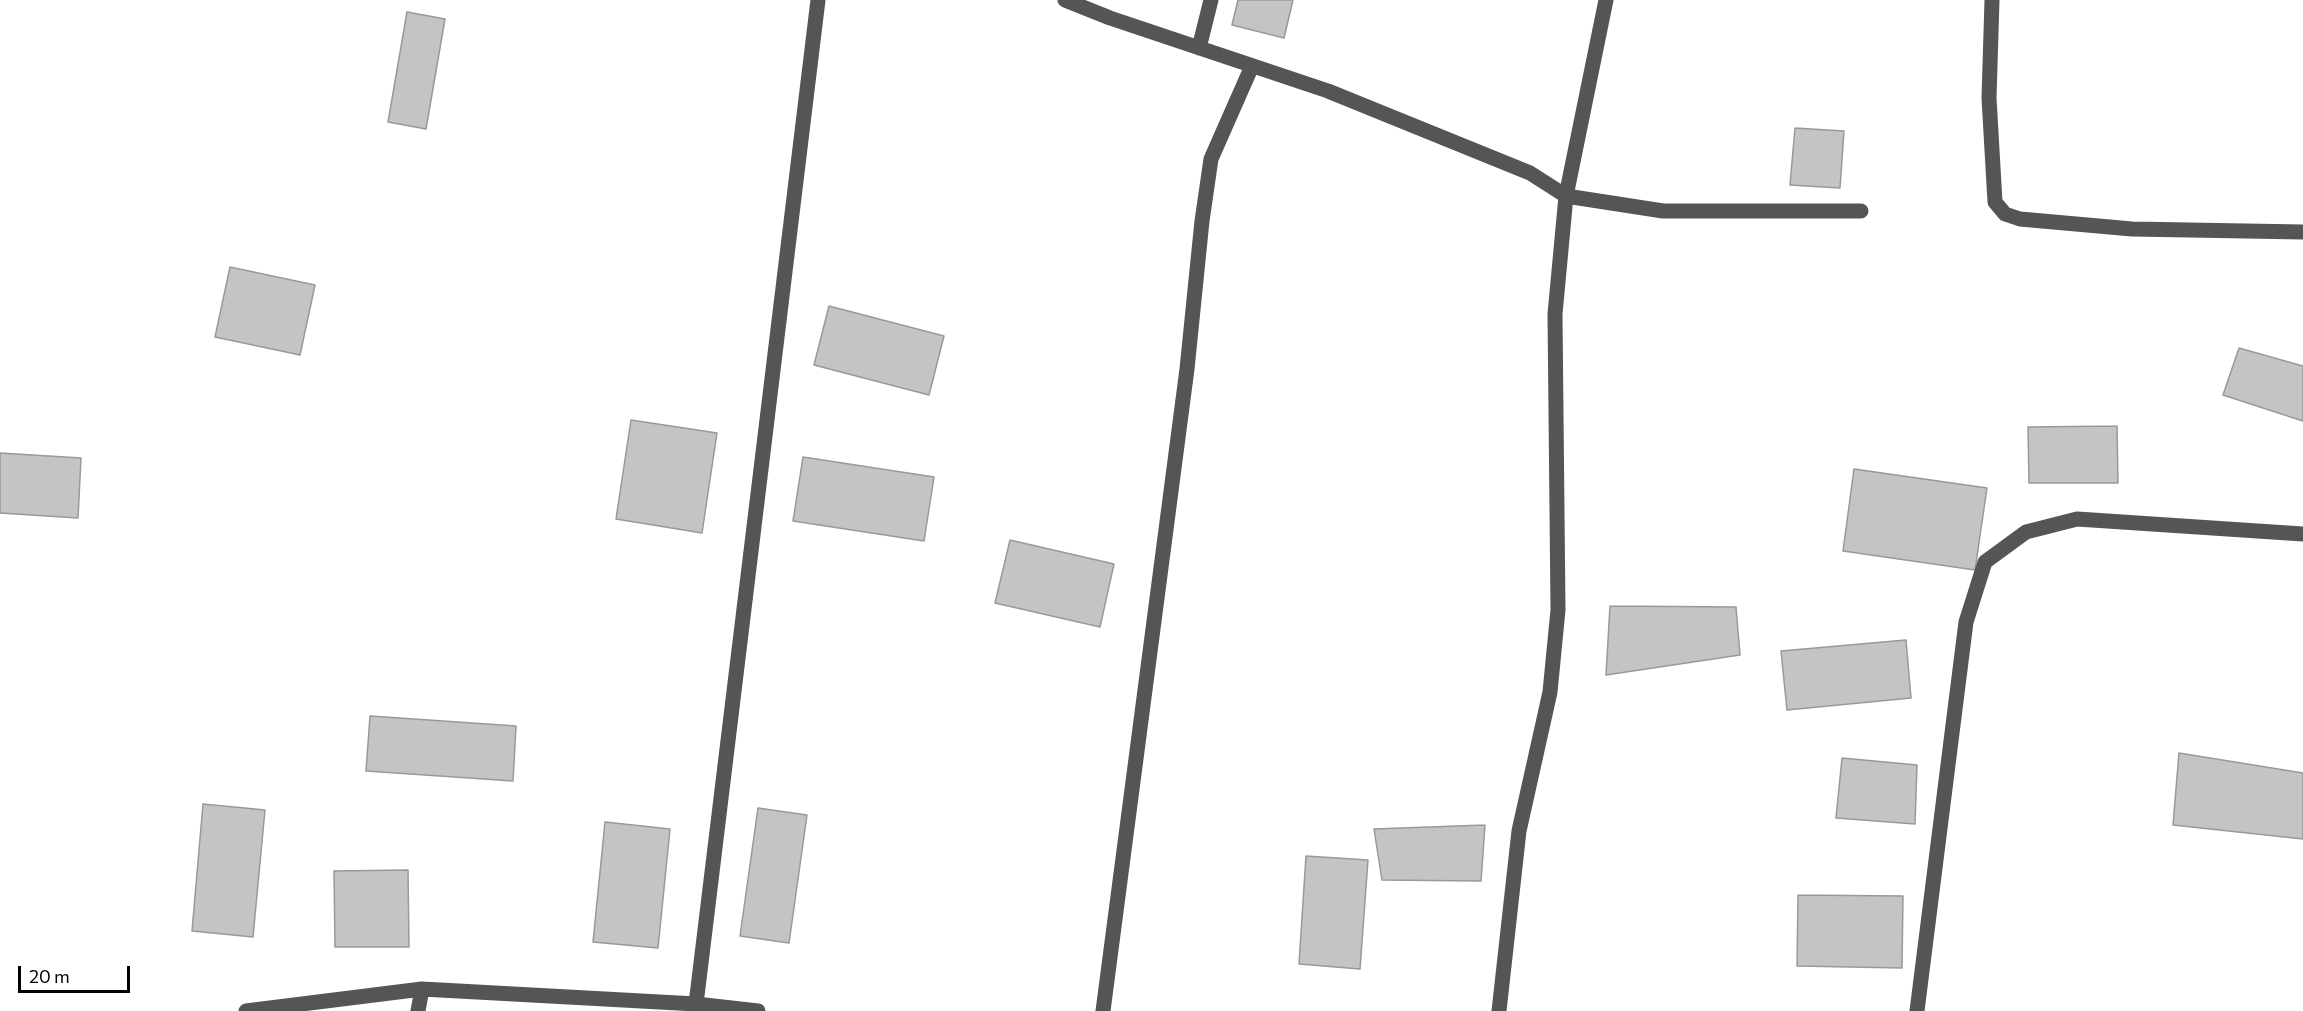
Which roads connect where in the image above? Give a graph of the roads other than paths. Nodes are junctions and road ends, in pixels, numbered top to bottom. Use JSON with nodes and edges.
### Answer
{"nodes":[{"id":1,"x":818,"y":0,"type":"edge"},
{"id":2,"x":1065,"y":0,"type":"edge"},
{"id":3,"x":1211,"y":0,"type":"edge"},
{"id":4,"x":1606,"y":0,"type":"edge"},
{"id":5,"x":1992,"y":0,"type":"edge"},
{"id":6,"x":1199,"y":48,"type":"junction"},
{"id":7,"x":1252,"y":66,"type":"junction"},
{"id":8,"x":1566,"y":196,"type":"junction"},
{"id":9,"x":1861,"y":211,"type":"dead end"},
{"id":10,"x":2303,"y":232,"type":"edge"},
{"id":11,"x":2303,"y":534,"type":"edge"},
{"id":12,"x":422,"y":989,"type":"junction"},
{"id":13,"x":696,"y":1004,"type":"junction"},
{"id":14,"x":246,"y":1011,"type":"edge"},
{"id":15,"x":418,"y":1011,"type":"edge"},
{"id":16,"x":758,"y":1011,"type":"edge"},
{"id":17,"x":1103,"y":1011,"type":"edge"},
{"id":18,"x":1499,"y":1011,"type":"edge"},
{"id":19,"x":1917,"y":1011,"type":"edge"}],
"edges":[{"from":1,"to":13,"type":"street"},
{"from":2,"to":6,"type":"street"},
{"from":3,"to":6,"type":"street"},
{"from":4,"to":8,"type":"street"},
{"from":5,"to":10,"type":"street"},
{"from":6,"to":7,"type":"street"},
{"from":7,"to":8,"type":"street"},
{"from":7,"to":17,"type":"street"},
{"from":8,"to":9,"type":"street"},
{"from":8,"to":18,"type":"street"},
{"from":11,"to":19,"type":"street"},
{"from":12,"to":13,"type":"street"},
{"from":12,"to":14,"type":"street"},
{"from":12,"to":15,"type":"street"},
{"from":13,"to":16,"type":"street"}]}
